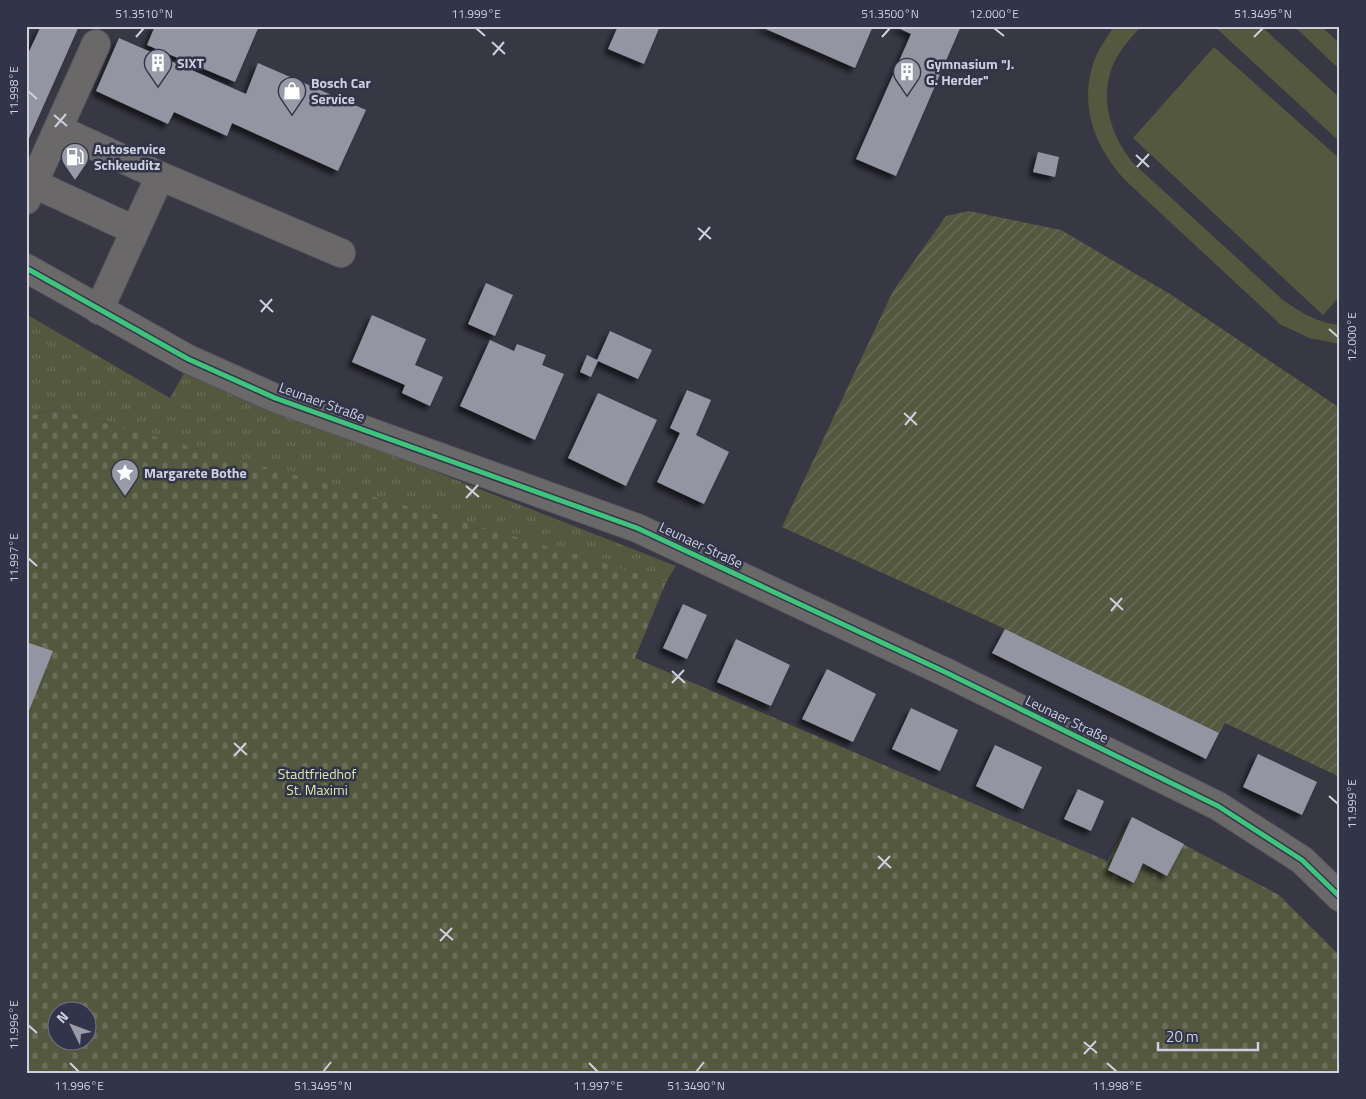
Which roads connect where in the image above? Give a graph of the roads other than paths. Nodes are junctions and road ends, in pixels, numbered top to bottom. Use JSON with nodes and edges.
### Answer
{"nodes":[{"id":1,"x":96,"y":44,"type":"dead end"},
{"id":2,"x":58,"y":129,"type":"junction"},
{"id":3,"x":160,"y":176,"type":"junction"},
{"id":4,"x":29,"y":188,"type":"edge"},
{"id":5,"x":134,"y":230,"type":"junction"},
{"id":6,"x":341,"y":253,"type":"dead end"},
{"id":7,"x":26,"y":268,"type":"edge"},
{"id":8,"x":99,"y":310,"type":"junction"},
{"id":9,"x":1340,"y":897,"type":"edge"}],
"edges":[{"from":1,"to":2,"type":"street"},
{"from":2,"to":3,"type":"street"},
{"from":2,"to":4,"type":"street"},
{"from":3,"to":5,"type":"street"},
{"from":3,"to":6,"type":"street"},
{"from":4,"to":5,"type":"street"},
{"from":5,"to":8,"type":"street"},
{"from":7,"to":8,"type":"street","name":"Leunaer Straße"},
{"from":8,"to":9,"type":"street","name":"Leunaer Straße"}]}
